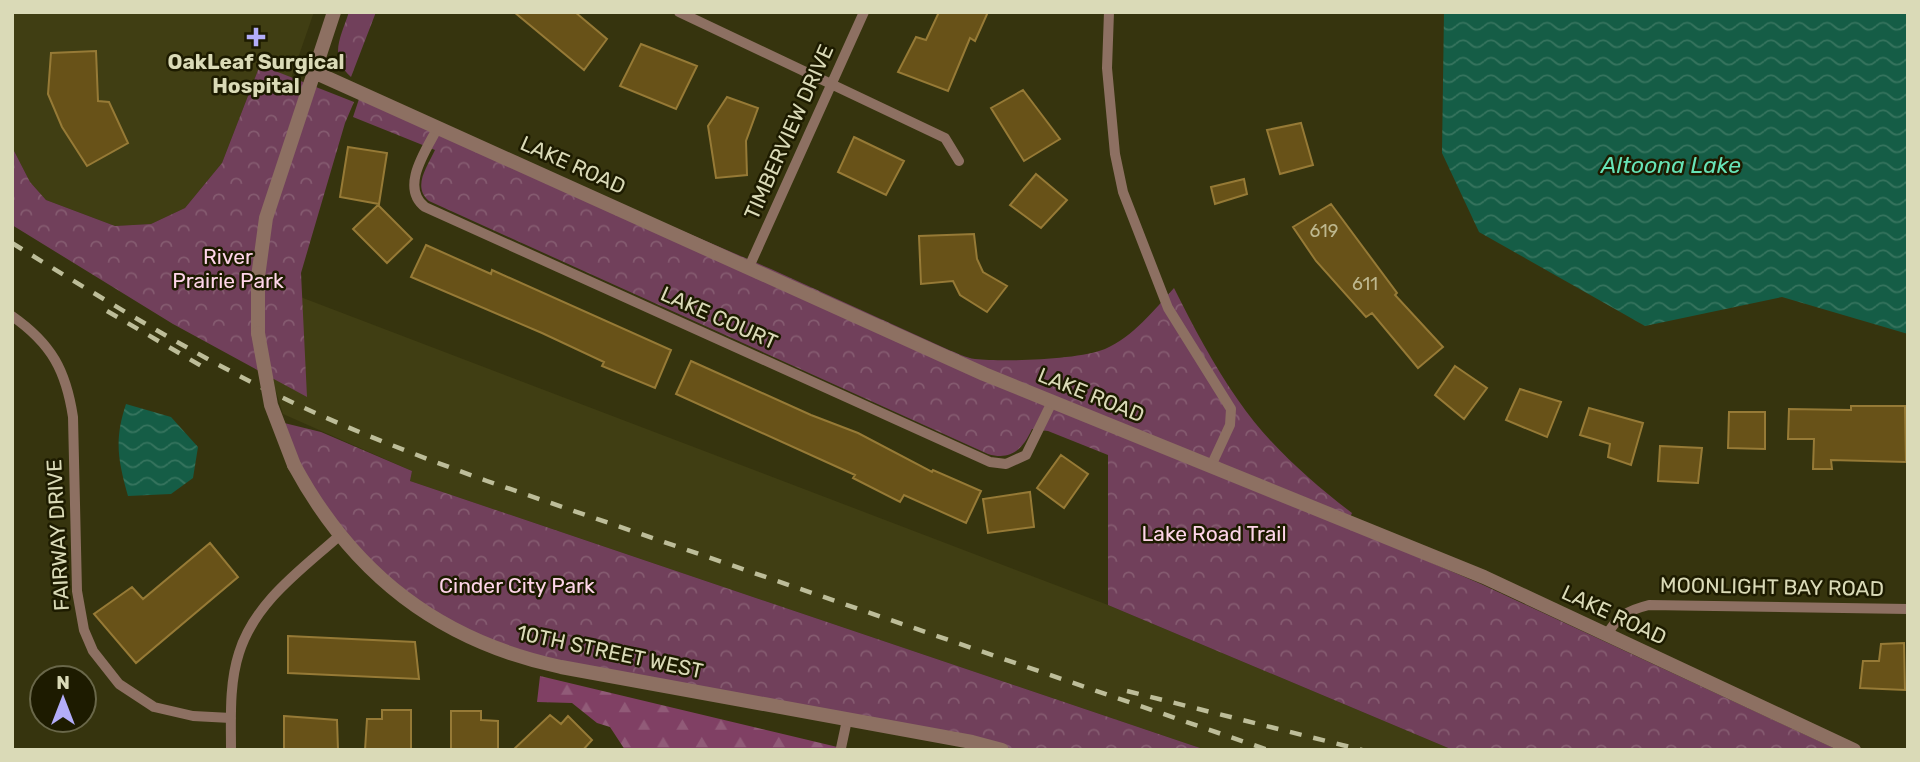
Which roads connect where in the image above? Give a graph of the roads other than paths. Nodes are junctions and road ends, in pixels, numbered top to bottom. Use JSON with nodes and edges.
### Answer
{"nodes":[{"id":1,"x":334,"y":12,"type":"edge"},
{"id":2,"x":679,"y":12,"type":"edge"},
{"id":3,"x":864,"y":12,"type":"edge"},
{"id":4,"x":1109,"y":12,"type":"edge"},
{"id":5,"x":314,"y":72,"type":"junction"},
{"id":6,"x":831,"y":84,"type":"junction"},
{"id":7,"x":438,"y":127,"type":"junction"},
{"id":8,"x":959,"y":161,"type":"dead end"},
{"id":9,"x":749,"y":267,"type":"junction"},
{"id":10,"x":12,"y":317,"type":"edge"},
{"id":11,"x":1052,"y":402,"type":"junction"},
{"id":12,"x":1210,"y":466,"type":"junction"},
{"id":13,"x":339,"y":536,"type":"junction"},
{"id":14,"x":1908,"y":609,"type":"edge"},
{"id":15,"x":1607,"y":635,"type":"junction"},
{"id":16,"x":231,"y":718,"type":"junction"},
{"id":17,"x":847,"y":720,"type":"junction"},
{"id":18,"x":841,"y":748,"type":"dead end"},
{"id":19,"x":231,"y":750,"type":"edge"},
{"id":20,"x":1002,"y":750,"type":"edge"},
{"id":21,"x":1854,"y":750,"type":"edge"}],
"edges":[{"from":1,"to":5,"type":"street","name":"10TH STREET WEST"},
{"from":2,"to":6,"type":"street"},
{"from":3,"to":6,"type":"street","name":"TIMBERVIEW DRIVE"},
{"from":4,"to":12,"type":"street"},
{"from":5,"to":7,"type":"street","name":"LAKE ROAD"},
{"from":5,"to":13,"type":"street","name":"10TH STREET WEST","bridge":true},
{"from":6,"to":8,"type":"street"},
{"from":6,"to":9,"type":"street","name":"TIMBERVIEW DRIVE"},
{"from":7,"to":9,"type":"street","name":"LAKE ROAD"},
{"from":7,"to":11,"type":"street","name":"LAKE COURT"},
{"from":9,"to":11,"type":"street","name":"LAKE ROAD"},
{"from":10,"to":16,"type":"street","name":"FAIRWAY DRIVE"},
{"from":11,"to":12,"type":"street","name":"LAKE ROAD"},
{"from":12,"to":15,"type":"street","name":"LAKE ROAD"},
{"from":13,"to":16,"type":"street"},
{"from":13,"to":17,"type":"street","name":"10TH STREET WEST"},
{"from":14,"to":15,"type":"street","name":"MOONLIGHT BAY ROAD"},
{"from":15,"to":21,"type":"street","name":"LAKE ROAD"},
{"from":16,"to":19,"type":"street"},
{"from":17,"to":18,"type":"street"},
{"from":17,"to":20,"type":"street","name":"10TH STREET WEST"}]}
